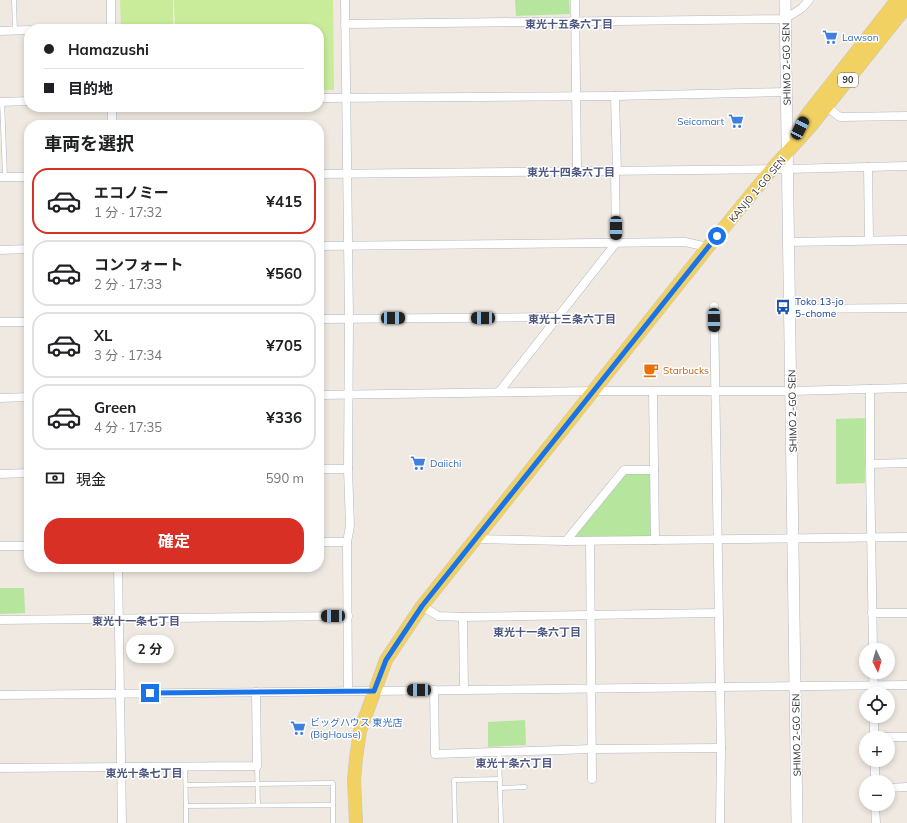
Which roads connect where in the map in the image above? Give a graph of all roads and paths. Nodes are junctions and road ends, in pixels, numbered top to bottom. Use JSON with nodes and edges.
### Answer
{"nodes":[{"id":1,"x":14,"y":0,"type":"edge"},
{"id":2,"x":111,"y":0,"type":"edge"},
{"id":3,"x":345,"y":0,"type":"edge"},
{"id":4,"x":575,"y":0,"type":"edge"},
{"id":5,"x":785,"y":0,"type":"edge"},
{"id":6,"x":809,"y":0,"type":"edge"},
{"id":7,"x":897,"y":0,"type":"edge"},
{"id":8,"x":904,"y":0,"type":"edge"},
{"id":9,"x":907,"y":2,"type":"edge"},
{"id":10,"x":907,"y":6,"type":"edge"},
{"id":11,"x":785,"y":19,"type":"junction"},
{"id":12,"x":576,"y":21,"type":"junction"},
{"id":13,"x":111,"y":24,"type":"edge"},
{"id":14,"x":345,"y":24,"type":"junction"},
{"id":15,"x":24,"y":30,"type":"edge"},
{"id":16,"x":0,"y":31,"type":"edge"},
{"id":17,"x":15,"y":31,"type":"junction"},
{"id":18,"x":788,"y":92,"type":"junction"},
{"id":19,"x":576,"y":96,"type":"junction"},
{"id":20,"x":615,"y":96,"type":"junction"},
{"id":21,"x":324,"y":98,"type":"edge"},
{"id":22,"x":346,"y":98,"type":"junction"},
{"id":23,"x":24,"y":101,"type":"edge"},
{"id":24,"x":1,"y":102,"type":"edge"},
{"id":25,"x":827,"y":107,"type":"junction"},
{"id":26,"x":907,"y":116,"type":"edge"},
{"id":27,"x":788,"y":152,"type":"junction"},
{"id":28,"x":907,"y":166,"type":"edge"},
{"id":29,"x":868,"y":167,"type":"junction"},
{"id":30,"x":772,"y":169,"type":"junction"},
{"id":31,"x":788,"y":169,"type":"junction"},
{"id":32,"x":616,"y":170,"type":"junction"},
{"id":33,"x":577,"y":171,"type":"junction"},
{"id":34,"x":347,"y":173,"type":"junction"},
{"id":35,"x":324,"y":174,"type":"edge"},
{"id":36,"x":2,"y":177,"type":"edge"},
{"id":37,"x":24,"y":177,"type":"edge"},
{"id":38,"x":869,"y":240,"type":"junction"},
{"id":39,"x":907,"y":240,"type":"edge"},
{"id":40,"x":789,"y":242,"type":"junction"},
{"id":41,"x":616,"y":243,"type":"junction"},
{"id":42,"x":324,"y":246,"type":"edge"},
{"id":43,"x":348,"y":246,"type":"junction"},
{"id":44,"x":708,"y":247,"type":"junction"},
{"id":45,"x":24,"y":249,"type":"edge"},
{"id":46,"x":0,"y":250,"type":"edge"},
{"id":47,"x":714,"y":306,"type":"dead end"},
{"id":48,"x":907,"y":308,"type":"edge"},
{"id":49,"x":790,"y":309,"type":"junction"},
{"id":50,"x":558,"y":317,"type":"junction"},
{"id":51,"x":324,"y":319,"type":"edge"},
{"id":52,"x":348,"y":319,"type":"junction"},
{"id":53,"x":0,"y":322,"type":"edge"},
{"id":54,"x":24,"y":322,"type":"edge"},
{"id":55,"x":907,"y":388,"type":"edge"},
{"id":56,"x":715,"y":390,"type":"junction"},
{"id":57,"x":870,"y":390,"type":"junction"},
{"id":58,"x":594,"y":391,"type":"junction"},
{"id":59,"x":653,"y":391,"type":"junction"},
{"id":60,"x":792,"y":391,"type":"junction"},
{"id":61,"x":499,"y":392,"type":"junction"},
{"id":62,"x":348,"y":394,"type":"junction"},
{"id":63,"x":324,"y":395,"type":"edge"},
{"id":64,"x":0,"y":398,"type":"edge"},
{"id":65,"x":24,"y":398,"type":"edge"},
{"id":66,"x":907,"y":463,"type":"edge"},
{"id":67,"x":870,"y":464,"type":"junction"},
{"id":68,"x":324,"y":469,"type":"edge"},
{"id":69,"x":348,"y":469,"type":"junction"},
{"id":70,"x":654,"y":470,"type":"junction"},
{"id":71,"x":24,"y":473,"type":"edge"},
{"id":72,"x":0,"y":474,"type":"edge"},
{"id":73,"x":907,"y":536,"type":"edge"},
{"id":74,"x":794,"y":537,"type":"junction"},
{"id":75,"x":871,"y":537,"type":"junction"},
{"id":76,"x":476,"y":539,"type":"junction"},
{"id":77,"x":718,"y":539,"type":"junction"},
{"id":78,"x":655,"y":540,"type":"junction"},
{"id":79,"x":566,"y":541,"type":"junction"},
{"id":80,"x":590,"y":541,"type":"junction"},
{"id":81,"x":324,"y":542,"type":"edge"},
{"id":82,"x":347,"y":542,"type":"junction"},
{"id":83,"x":0,"y":546,"type":"edge"},
{"id":84,"x":24,"y":546,"type":"edge"},
{"id":85,"x":118,"y":572,"type":"edge"},
{"id":86,"x":422,"y":606,"type":"junction"},
{"id":87,"x":718,"y":613,"type":"junction"},
{"id":88,"x":907,"y":613,"type":"edge"},
{"id":89,"x":872,"y":614,"type":"junction"},
{"id":90,"x":591,"y":615,"type":"junction"},
{"id":91,"x":348,"y":616,"type":"junction"},
{"id":92,"x":463,"y":617,"type":"junction"},
{"id":93,"x":119,"y":619,"type":"junction"},
{"id":94,"x":0,"y":620,"type":"edge"},
{"id":95,"x":873,"y":643,"type":"edge"},
{"id":96,"x":873,"y":679,"type":"edge"},
{"id":97,"x":907,"y":684,"type":"edge"},
{"id":98,"x":796,"y":685,"type":"junction"},
{"id":99,"x":873,"y":685,"type":"junction"},
{"id":100,"x":719,"y":686,"type":"junction"},
{"id":101,"x":592,"y":688,"type":"junction"},
{"id":102,"x":464,"y":689,"type":"junction"},
{"id":103,"x":434,"y":690,"type":"junction"},
{"id":104,"x":348,"y":691,"type":"junction"},
{"id":105,"x":374,"y":691,"type":"junction"},
{"id":106,"x":256,"y":692,"type":"junction"},
{"id":107,"x":120,"y":693,"type":"junction"},
{"id":108,"x":0,"y":695,"type":"edge"},
{"id":109,"x":895,"y":737,"type":"edge"},
{"id":110,"x":907,"y":737,"type":"edge"},
{"id":111,"x":721,"y":748,"type":"junction"},
{"id":112,"x":592,"y":749,"type":"junction"},
{"id":113,"x":499,"y":752,"type":"junction"},
{"id":114,"x":185,"y":766,"type":"junction"},
{"id":115,"x":257,"y":766,"type":"junction"},
{"id":116,"x":121,"y":767,"type":"junction"},
{"id":117,"x":0,"y":768,"type":"edge"},
{"id":118,"x":500,"y":779,"type":"junction"},
{"id":119,"x":592,"y":779,"type":"dead end"},
{"id":120,"x":257,"y":784,"type":"junction"},
{"id":121,"x":186,"y":785,"type":"junction"},
{"id":122,"x":525,"y":787,"type":"dead end"},
{"id":123,"x":907,"y":787,"type":"edge"},
{"id":124,"x":500,"y":788,"type":"junction"},
{"id":125,"x":895,"y":788,"type":"edge"},
{"id":126,"x":258,"y":805,"type":"junction"},
{"id":127,"x":333,"y":805,"type":"junction"},
{"id":128,"x":186,"y":806,"type":"junction"},
{"id":129,"x":875,"y":811,"type":"edge"},
{"id":130,"x":122,"y":823,"type":"edge"},
{"id":131,"x":186,"y":823,"type":"edge"},
{"id":132,"x":333,"y":823,"type":"edge"},
{"id":133,"x":356,"y":823,"type":"edge"},
{"id":134,"x":455,"y":823,"type":"edge"},
{"id":135,"x":500,"y":823,"type":"edge"},
{"id":136,"x":720,"y":823,"type":"edge"},
{"id":137,"x":798,"y":823,"type":"edge"},
{"id":138,"x":876,"y":823,"type":"edge"}],
"edges":[{"from":1,"to":17,"type":"lane"},
{"from":2,"to":13,"type":"street"},
{"from":3,"to":14,"type":"street"},
{"from":4,"to":12,"type":"street"},
{"from":5,"to":11,"type":"street","name":"SHIMO 2-GO SEN"},
{"from":6,"to":11,"type":"street"},
{"from":7,"to":27,"type":"main road","name":"KANJO 1-GO SEN","number":"90"},
{"from":8,"to":9,"type":"street"},
{"from":10,"to":25,"type":"main road","name":"KANJO 1-GO SEN","number":"90"},
{"from":11,"to":12,"type":"street"},
{"from":11,"to":18,"type":"street","name":"SHIMO 2-GO SEN"},
{"from":12,"to":14,"type":"street"},
{"from":12,"to":19,"type":"street"},
{"from":14,"to":22,"type":"street"},
{"from":15,"to":17,"type":"street"},
{"from":16,"to":17,"type":"street"},
{"from":18,"to":20,"type":"street"},
{"from":18,"to":27,"type":"street","name":"SHIMO 2-GO SEN"},
{"from":19,"to":20,"type":"street"},
{"from":19,"to":22,"type":"street"},
{"from":19,"to":33,"type":"street"},
{"from":20,"to":32,"type":"street"},
{"from":21,"to":22,"type":"street"},
{"from":22,"to":34,"type":"street"},
{"from":23,"to":24,"type":"street"},
{"from":24,"to":36,"type":"lane"},
{"from":25,"to":26,"type":"street"},
{"from":25,"to":27,"type":"main road","name":"KANJO 1-GO SEN","number":"90"},
{"from":27,"to":30,"type":"main road","name":"KANJO 1-GO SEN","number":"90"},
{"from":27,"to":31,"type":"street","name":"SHIMO 2-GO SEN"},
{"from":28,"to":29,"type":"street"},
{"from":29,"to":31,"type":"street"},
{"from":29,"to":38,"type":"street"},
{"from":30,"to":31,"type":"street"},
{"from":30,"to":32,"type":"street"},
{"from":30,"to":44,"type":"main road","name":"KANJO 1-GO SEN","number":"90"},
{"from":31,"to":40,"type":"street","name":"SHIMO 2-GO SEN"},
{"from":32,"to":33,"type":"street"},
{"from":32,"to":41,"type":"street"},
{"from":33,"to":34,"type":"street"},
{"from":34,"to":35,"type":"street"},
{"from":34,"to":43,"type":"street"},
{"from":36,"to":37,"type":"street"},
{"from":38,"to":39,"type":"street"},
{"from":38,"to":40,"type":"street"},
{"from":40,"to":49,"type":"street","name":"SHIMO 2-GO SEN"},
{"from":41,"to":43,"type":"street"},
{"from":41,"to":44,"type":"street"},
{"from":41,"to":50,"type":"street"},
{"from":42,"to":43,"type":"street"},
{"from":43,"to":52,"type":"street"},
{"from":44,"to":58,"type":"main road","name":"KANJO 1-GO SEN","number":"90"},
{"from":45,"to":46,"type":"street"},
{"from":47,"to":56,"type":"street"},
{"from":48,"to":49,"type":"street"},
{"from":49,"to":60,"type":"street","name":"SHIMO 2-GO SEN"},
{"from":50,"to":52,"type":"street"},
{"from":50,"to":61,"type":"street"},
{"from":51,"to":52,"type":"street"},
{"from":52,"to":62,"type":"street"},
{"from":53,"to":54,"type":"street"},
{"from":55,"to":57,"type":"street"},
{"from":56,"to":59,"type":"street"},
{"from":56,"to":60,"type":"street"},
{"from":56,"to":77,"type":"street"},
{"from":57,"to":60,"type":"street"},
{"from":57,"to":67,"type":"street"},
{"from":58,"to":59,"type":"street"},
{"from":58,"to":61,"type":"street"},
{"from":58,"to":76,"type":"main road","name":"KANJO 1-GO SEN","number":"90"},
{"from":59,"to":70,"type":"street"},
{"from":60,"to":74,"type":"street","name":"SHIMO 2-GO SEN"},
{"from":61,"to":62,"type":"street"},
{"from":62,"to":63,"type":"street"},
{"from":62,"to":69,"type":"street"},
{"from":64,"to":65,"type":"street"},
{"from":66,"to":67,"type":"street"},
{"from":67,"to":75,"type":"street"},
{"from":68,"to":69,"type":"street"},
{"from":69,"to":82,"type":"street"},
{"from":70,"to":78,"type":"street"},
{"from":70,"to":79,"type":"street"},
{"from":71,"to":72,"type":"street"},
{"from":73,"to":75,"type":"street"},
{"from":74,"to":75,"type":"street"},
{"from":74,"to":77,"type":"street"},
{"from":74,"to":98,"type":"street","name":"SHIMO 2-GO SEN"},
{"from":75,"to":89,"type":"street"},
{"from":76,"to":79,"type":"street"},
{"from":76,"to":86,"type":"main road","name":"KANJO 1-GO SEN","number":"90"},
{"from":77,"to":78,"type":"street"},
{"from":77,"to":87,"type":"street"},
{"from":78,"to":80,"type":"street"},
{"from":79,"to":80,"type":"street"},
{"from":80,"to":90,"type":"street"},
{"from":81,"to":82,"type":"street"},
{"from":82,"to":91,"type":"street"},
{"from":83,"to":84,"type":"street"},
{"from":85,"to":93,"type":"street"},
{"from":86,"to":92,"type":"street"},
{"from":86,"to":105,"type":"main road","name":"KANJO 1-GO SEN","number":"90"},
{"from":87,"to":90,"type":"street"},
{"from":87,"to":100,"type":"street"},
{"from":88,"to":89,"type":"street"},
{"from":89,"to":95,"type":"street"},
{"from":90,"to":92,"type":"street"},
{"from":90,"to":101,"type":"street"},
{"from":91,"to":93,"type":"street"},
{"from":91,"to":104,"type":"street"},
{"from":92,"to":102,"type":"street"},
{"from":93,"to":94,"type":"street"},
{"from":93,"to":107,"type":"street"},
{"from":96,"to":99,"type":"street"},
{"from":97,"to":99,"type":"street"},
{"from":98,"to":99,"type":"street"},
{"from":98,"to":100,"type":"street"},
{"from":98,"to":137,"type":"street","name":"SHIMO 2-GO SEN"},
{"from":100,"to":101,"type":"street"},
{"from":100,"to":111,"type":"street"},
{"from":101,"to":102,"type":"street"},
{"from":101,"to":112,"type":"street"},
{"from":102,"to":103,"type":"street"},
{"from":103,"to":105,"type":"street"},
{"from":103,"to":113,"type":"street"},
{"from":104,"to":105,"type":"street"},
{"from":104,"to":106,"type":"street"},
{"from":105,"to":133,"type":"main road","name":"KANJO 1-GO SEN","number":"90"},
{"from":106,"to":107,"type":"street"},
{"from":106,"to":115,"type":"street"},
{"from":107,"to":108,"type":"street"},
{"from":107,"to":116,"type":"street"},
{"from":109,"to":110,"type":"street"},
{"from":111,"to":112,"type":"street"},
{"from":111,"to":136,"type":"street"},
{"from":112,"to":113,"type":"street"},
{"from":112,"to":119,"type":"street"},
{"from":113,"to":118,"type":"lane"},
{"from":114,"to":115,"type":"street"},
{"from":114,"to":116,"type":"street"},
{"from":114,"to":121,"type":"lane"},
{"from":115,"to":120,"type":"lane"},
{"from":116,"to":117,"type":"street"},
{"from":116,"to":130,"type":"street"},
{"from":118,"to":124,"type":"lane"},
{"from":118,"to":134,"type":"lane"},
{"from":120,"to":121,"type":"lane"},
{"from":120,"to":126,"type":"lane"},
{"from":120,"to":127,"type":"lane"},
{"from":121,"to":128,"type":"lane"},
{"from":122,"to":124,"type":"lane"},
{"from":123,"to":125,"type":"street"},
{"from":124,"to":135,"type":"lane"},
{"from":126,"to":127,"type":"lane"},
{"from":126,"to":128,"type":"lane"},
{"from":127,"to":132,"type":"lane"},
{"from":128,"to":131,"type":"lane"},
{"from":129,"to":138,"type":"street"}]}
